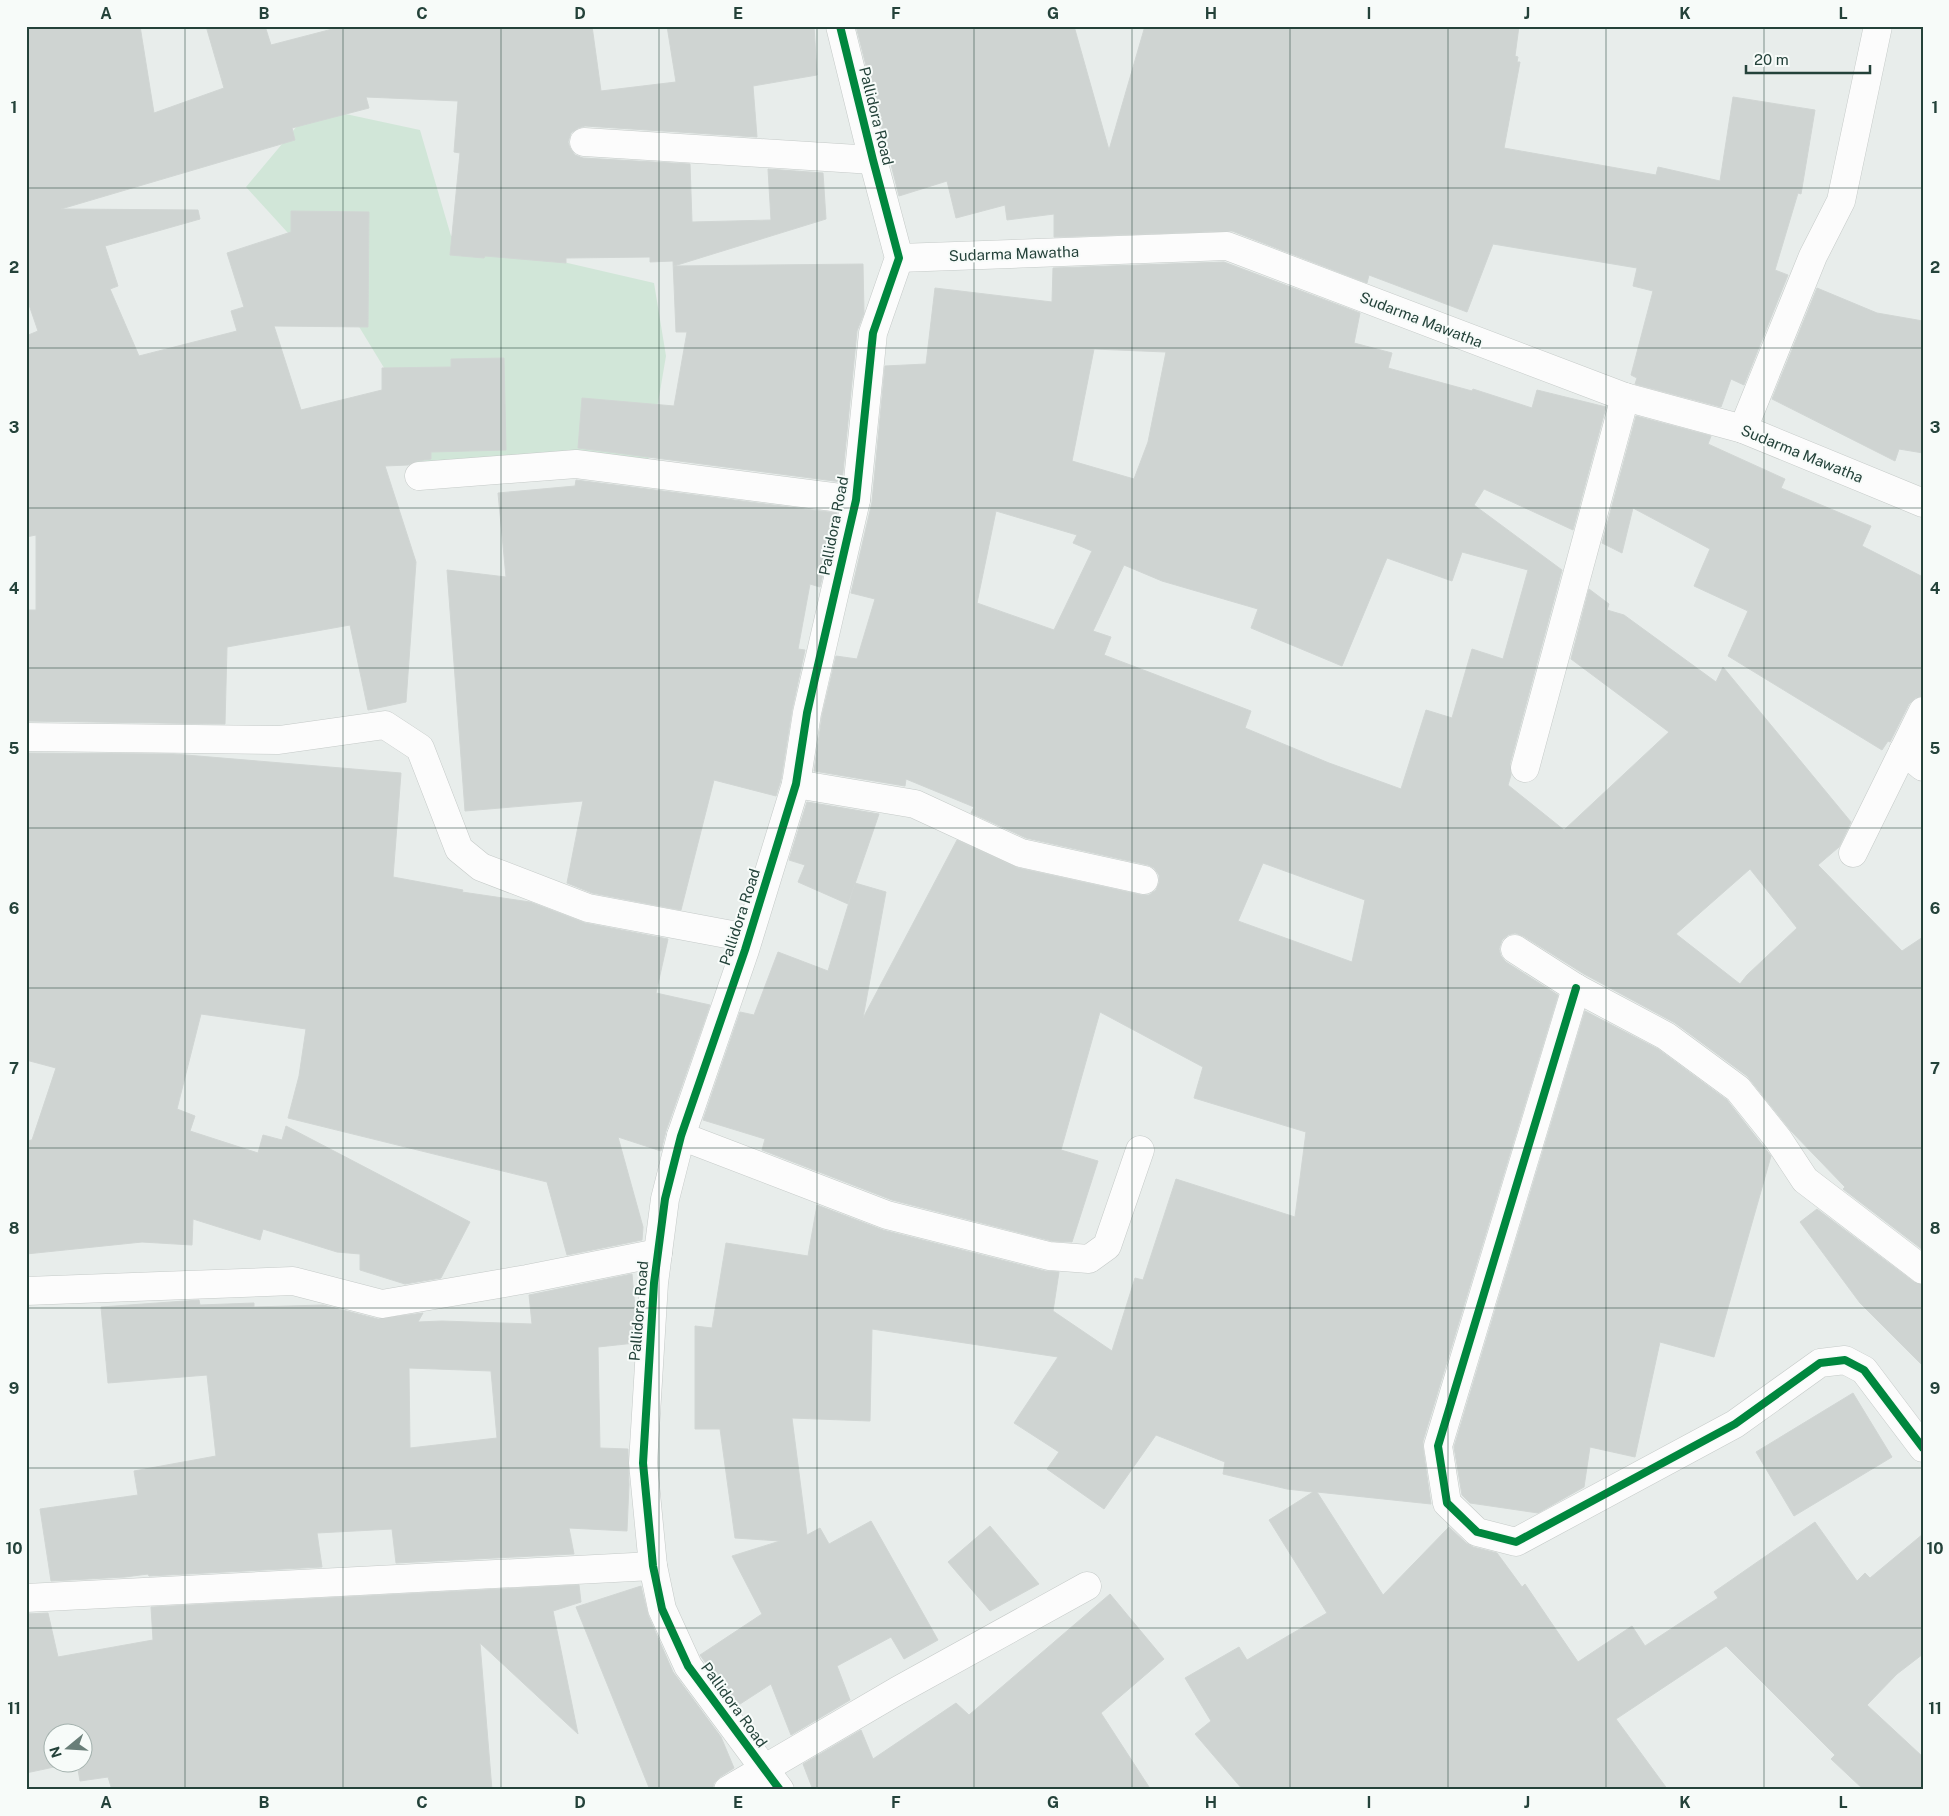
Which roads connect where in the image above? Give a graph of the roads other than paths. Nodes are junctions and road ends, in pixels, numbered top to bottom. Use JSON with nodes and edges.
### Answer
{"nodes":[{"id":1,"x":840,"y":26,"type":"edge"},
{"id":2,"x":1878,"y":26,"type":"edge"},
{"id":3,"x":584,"y":142,"type":"dead end"},
{"id":4,"x":873,"y":160,"type":"junction"},
{"id":5,"x":899,"y":258,"type":"junction"},
{"id":6,"x":1625,"y":397,"type":"junction"},
{"id":7,"x":1743,"y":429,"type":"junction"},
{"id":8,"x":419,"y":476,"type":"dead end"},
{"id":9,"x":856,"y":500,"type":"junction"},
{"id":10,"x":1923,"y":503,"type":"edge"},
{"id":11,"x":1923,"y":711,"type":"edge"},
{"id":12,"x":26,"y":737,"type":"edge"},
{"id":13,"x":1913,"y":759,"type":"edge"},
{"id":14,"x":1525,"y":768,"type":"dead end"},
{"id":15,"x":796,"y":784,"type":"junction"},
{"id":16,"x":1853,"y":854,"type":"dead end"},
{"id":17,"x":1144,"y":880,"type":"dead end"},
{"id":18,"x":748,"y":938,"type":"junction"},
{"id":19,"x":1515,"y":949,"type":"dead end"},
{"id":20,"x":1576,"y":988,"type":"junction"},
{"id":21,"x":681,"y":1136,"type":"junction"},
{"id":22,"x":1140,"y":1150,"type":"dead end"},
{"id":23,"x":658,"y":1253,"type":"junction"},
{"id":24,"x":1923,"y":1270,"type":"edge"},
{"id":25,"x":26,"y":1290,"type":"edge"},
{"id":26,"x":1923,"y":1448,"type":"edge"},
{"id":27,"x":652,"y":1566,"type":"junction"},
{"id":28,"x":1087,"y":1586,"type":"dead end"},
{"id":29,"x":26,"y":1598,"type":"edge"},
{"id":30,"x":772,"y":1780,"type":"edge"},
{"id":31,"x":728,"y":1790,"type":"edge"}],
"edges":[{"from":1,"to":4,"type":"street","name":"Pallidora Road"},
{"from":2,"to":7,"type":"street"},
{"from":3,"to":4,"type":"street"},
{"from":4,"to":5,"type":"street","name":"Pallidora Road"},
{"from":5,"to":6,"type":"street","name":"Sudarma Mawatha"},
{"from":5,"to":9,"type":"street","name":"Pallidora Road"},
{"from":6,"to":7,"type":"street","name":"Sudarma Mawatha"},
{"from":6,"to":14,"type":"street"},
{"from":7,"to":10,"type":"street","name":"Sudarma Mawatha"},
{"from":8,"to":9,"type":"street"},
{"from":9,"to":15,"type":"street","name":"Pallidora Road"},
{"from":11,"to":13,"type":"street"},
{"from":12,"to":18,"type":"street"},
{"from":13,"to":16,"type":"street"},
{"from":15,"to":17,"type":"street"},
{"from":15,"to":18,"type":"street","name":"Pallidora Road"},
{"from":18,"to":21,"type":"street","name":"Pallidora Road"},
{"from":19,"to":20,"type":"street"},
{"from":20,"to":24,"type":"street"},
{"from":20,"to":26,"type":"street"},
{"from":21,"to":22,"type":"street"},
{"from":21,"to":23,"type":"street","name":"Pallidora Road"},
{"from":23,"to":25,"type":"street"},
{"from":23,"to":27,"type":"street","name":"Pallidora Road"},
{"from":27,"to":29,"type":"street"},
{"from":27,"to":30,"type":"street","name":"Pallidora Road"},
{"from":28,"to":30,"type":"street"},
{"from":30,"to":31,"type":"street"}]}
